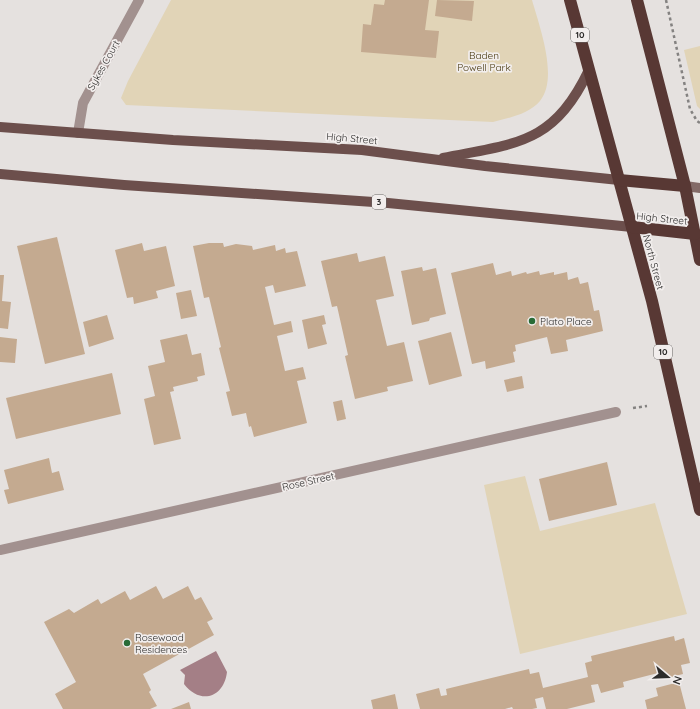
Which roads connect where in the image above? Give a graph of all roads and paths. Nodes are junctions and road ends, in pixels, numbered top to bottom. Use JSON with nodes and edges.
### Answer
{"nodes":[{"id":1,"x":139,"y":0,"type":"edge"},
{"id":2,"x":570,"y":0,"type":"edge"},
{"id":3,"x":637,"y":0,"type":"edge"},
{"id":4,"x":666,"y":0,"type":"edge"},
{"id":5,"x":589,"y":70,"type":"junction"},
{"id":6,"x":700,"y":123,"type":"edge"},
{"id":7,"x":0,"y":127,"type":"edge"},
{"id":8,"x":78,"y":133,"type":"junction"},
{"id":9,"x":435,"y":159,"type":"junction"},
{"id":10,"x":0,"y":174,"type":"edge"},
{"id":11,"x":619,"y":180,"type":"junction"},
{"id":12,"x":685,"y":186,"type":"junction"},
{"id":13,"x":700,"y":188,"type":"edge"},
{"id":14,"x":632,"y":227,"type":"junction"},
{"id":15,"x":698,"y":234,"type":"edge"},
{"id":16,"x":700,"y":260,"type":"edge"},
{"id":17,"x":616,"y":412,"type":"dead end"},
{"id":18,"x":700,"y":510,"type":"edge"},
{"id":19,"x":0,"y":550,"type":"edge"}],
"edges":[{"from":1,"to":8,"type":"street","name":"Sykes Court"},
{"from":2,"to":5,"type":"highway","name":"North Street","number":"10"},
{"from":3,"to":12,"type":"highway"},
{"from":4,"to":6,"type":"path"},
{"from":5,"to":9,"type":"main road"},
{"from":5,"to":11,"type":"highway","name":"North Street","number":"10"},
{"from":7,"to":8,"type":"main road","name":"High Street"},
{"from":8,"to":9,"type":"main road","name":"High Street"},
{"from":9,"to":11,"type":"main road","name":"High Street"},
{"from":10,"to":14,"type":"main road","name":"High Street","number":"3"},
{"from":11,"to":12,"type":"highway","name":"High Street"},
{"from":11,"to":14,"type":"highway","name":"North Street","number":"10"},
{"from":12,"to":13,"type":"main road","name":"High Street"},
{"from":12,"to":15,"type":"highway"},
{"from":14,"to":15,"type":"highway","name":"High Street","number":"3"},
{"from":14,"to":18,"type":"highway","name":"North Street","number":"10"},
{"from":15,"to":16,"type":"highway"},
{"from":17,"to":19,"type":"street","name":"Rose Street"}]}
